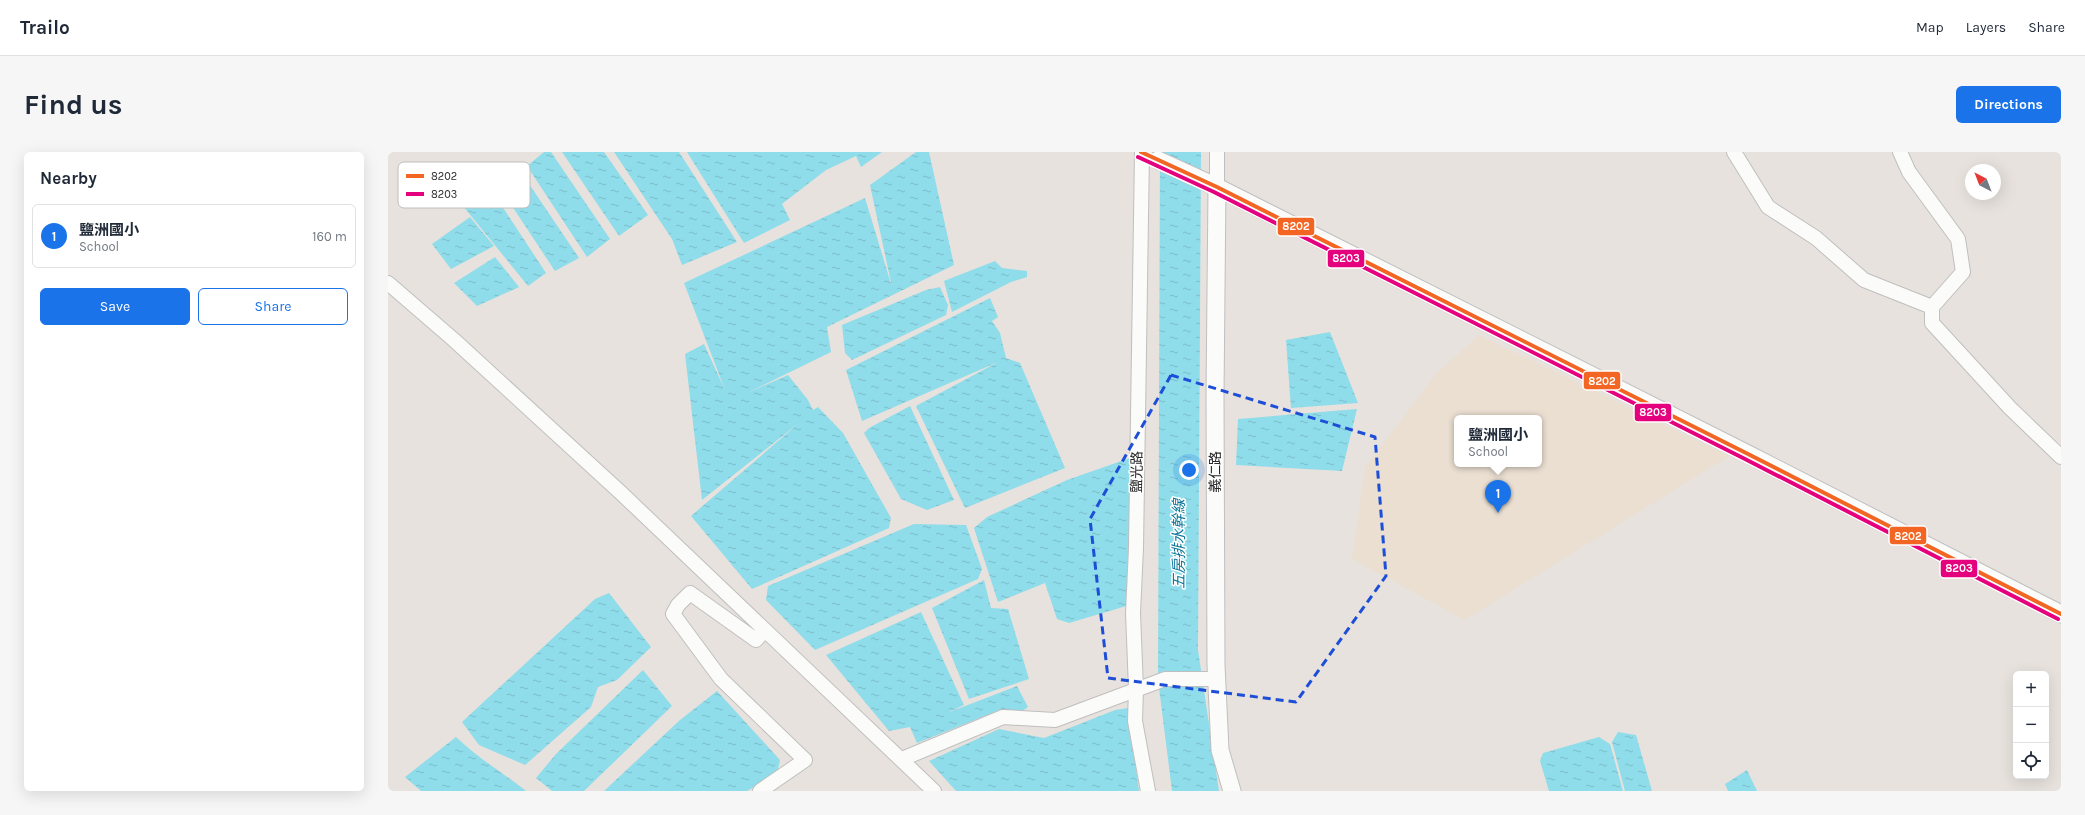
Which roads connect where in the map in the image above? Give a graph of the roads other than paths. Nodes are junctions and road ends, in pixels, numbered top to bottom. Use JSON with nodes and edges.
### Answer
{"nodes":[{"id":1,"x":1141,"y":152,"type":"edge"},
{"id":2,"x":1217,"y":152,"type":"edge"},
{"id":3,"x":1734,"y":152,"type":"edge"},
{"id":4,"x":1900,"y":152,"type":"edge"},
{"id":5,"x":1158,"y":160,"type":"joint"},
{"id":6,"x":1210,"y":184,"type":"junction"},
{"id":7,"x":388,"y":283,"type":"edge"},
{"id":8,"x":1932,"y":307,"type":"junction"},
{"id":9,"x":2061,"y":457,"type":"edge"},
{"id":10,"x":2061,"y":614,"type":"edge"},
{"id":11,"x":764,"y":631,"type":"junction"},
{"id":12,"x":1211,"y":679,"type":"junction"},
{"id":13,"x":1136,"y":689,"type":"junction"},
{"id":14,"x":902,"y":759,"type":"junction"},
{"id":15,"x":760,"y":791,"type":"edge"},
{"id":16,"x":934,"y":791,"type":"edge"},
{"id":17,"x":1148,"y":791,"type":"edge"},
{"id":18,"x":1232,"y":791,"type":"edge"}],
"edges":[{"from":1,"to":5,"type":"street"},
{"from":1,"to":13,"type":"street","name":"鹽光路"},
{"from":2,"to":6,"type":"street","name":"義仁路"},
{"from":3,"to":8,"type":"street"},
{"from":4,"to":8,"type":"street"},
{"from":5,"to":6,"type":"street"},
{"from":6,"to":10,"type":"street"},
{"from":6,"to":12,"type":"street","name":"義仁路"},
{"from":7,"to":11,"type":"street"},
{"from":8,"to":9,"type":"street"},
{"from":11,"to":14,"type":"street"},
{"from":11,"to":15,"type":"street"},
{"from":12,"to":13,"type":"street"},
{"from":12,"to":18,"type":"street","name":"義仁路"},
{"from":13,"to":14,"type":"street"},
{"from":13,"to":17,"type":"street","name":"鹽光路"},
{"from":14,"to":16,"type":"street"}]}
